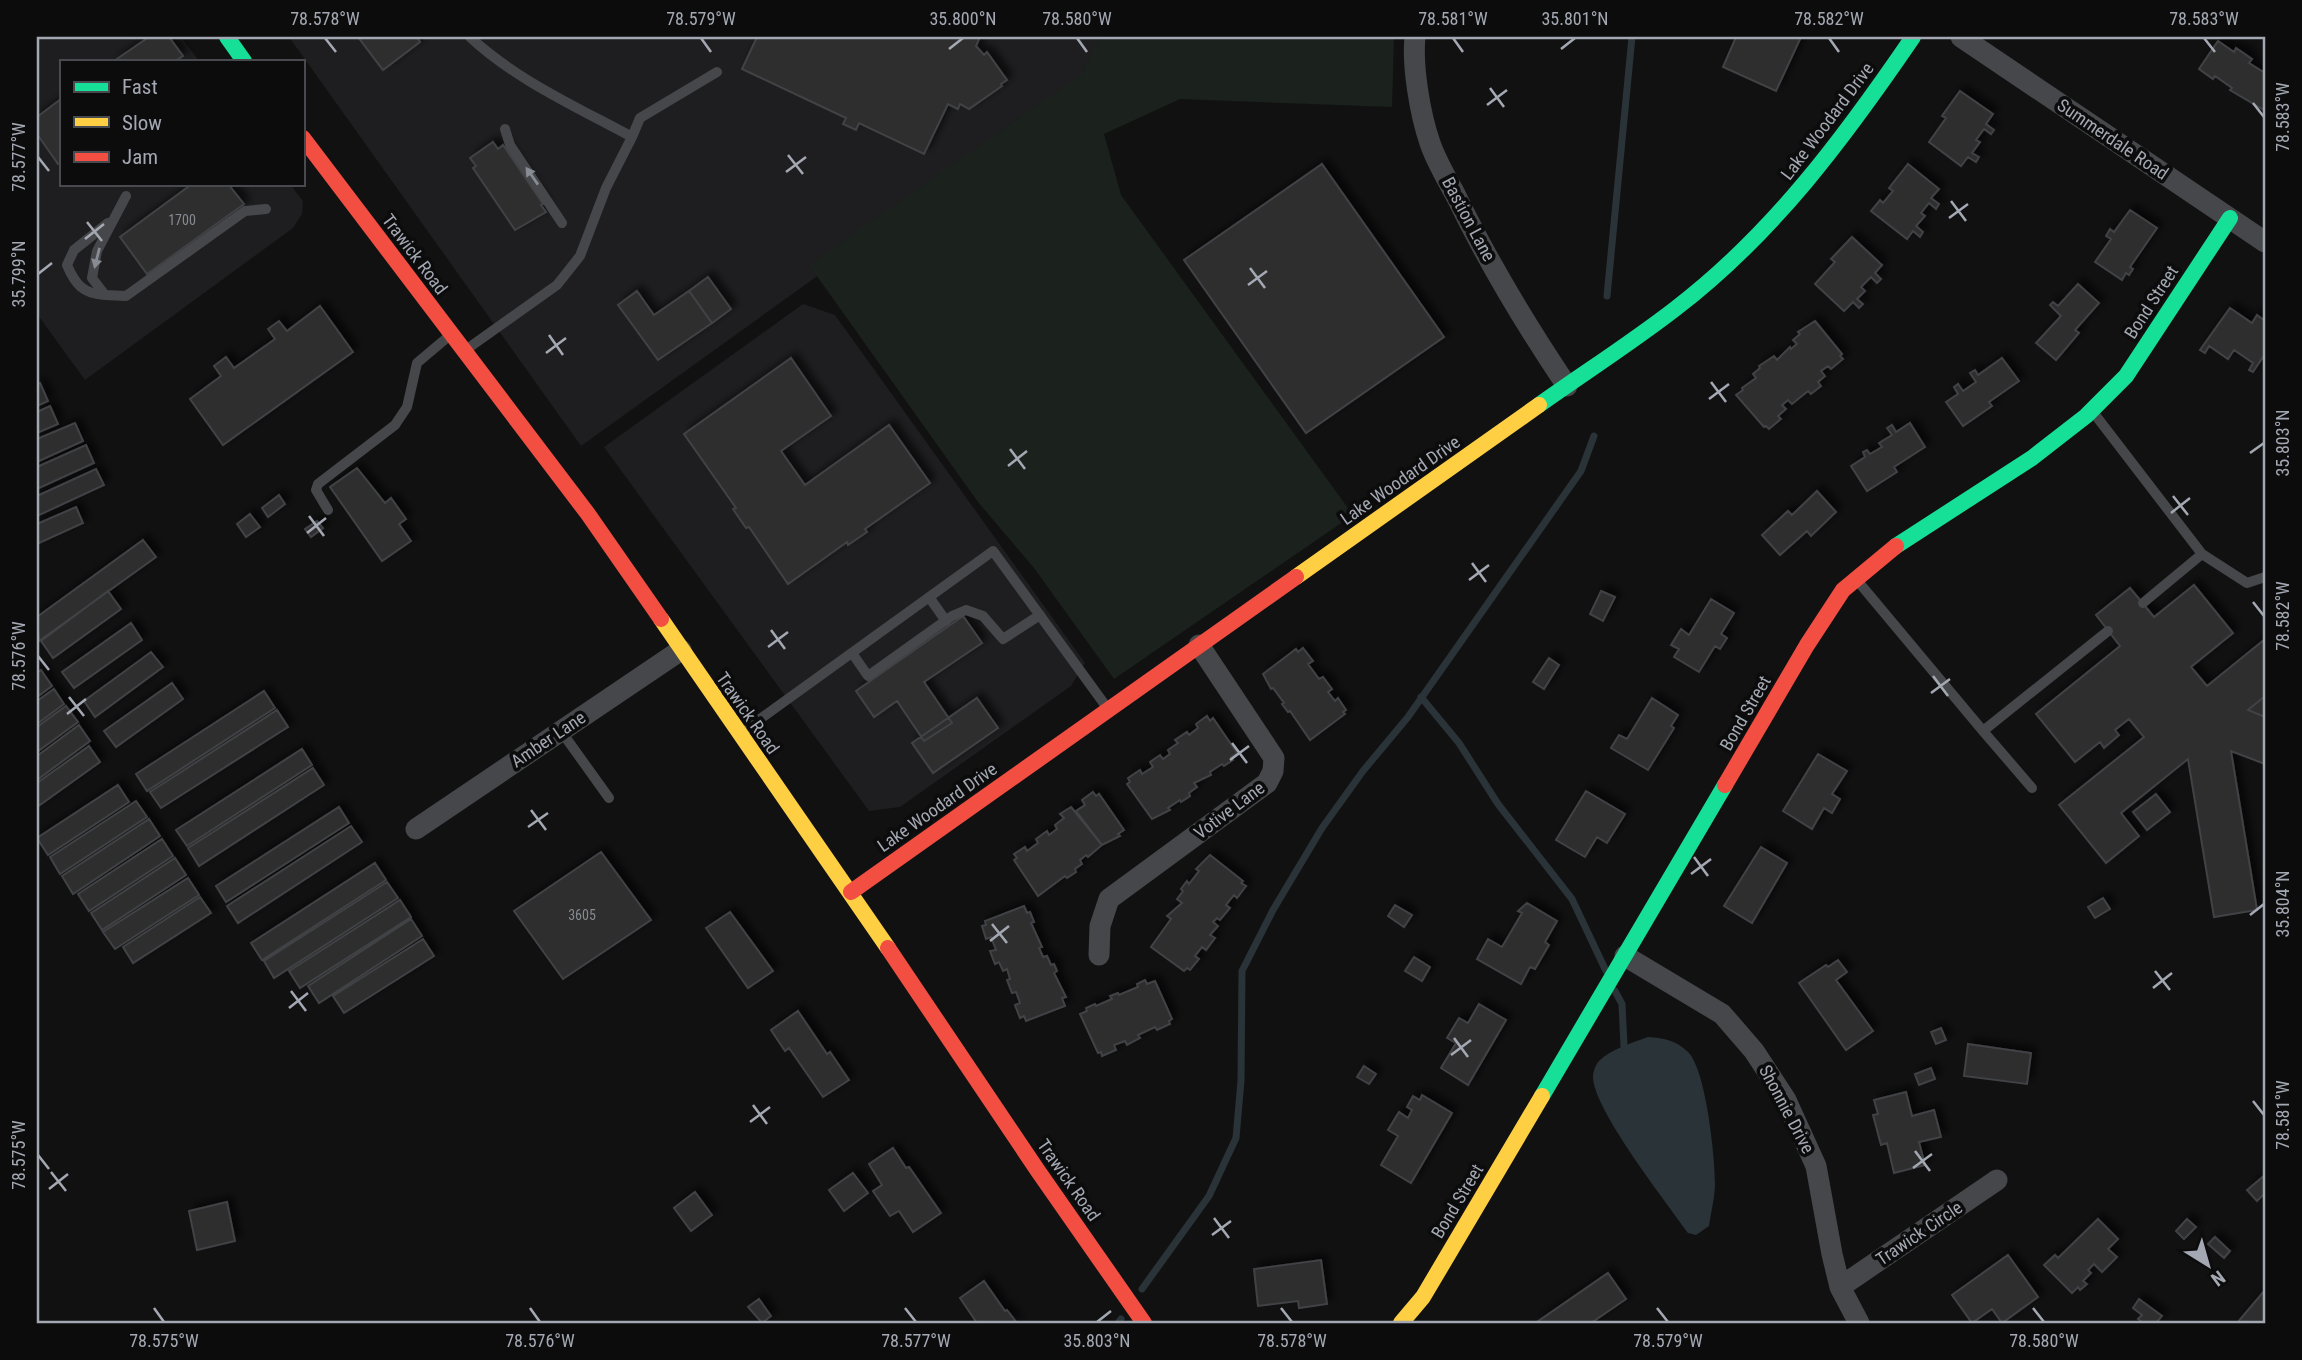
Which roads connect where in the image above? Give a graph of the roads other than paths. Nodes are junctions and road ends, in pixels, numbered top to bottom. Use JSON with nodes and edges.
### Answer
{"nodes":[{"id":1,"x":227,"y":37,"type":"edge"},
{"id":2,"x":470,"y":37,"type":"edge"},
{"id":3,"x":1415,"y":37,"type":"edge"},
{"id":4,"x":1913,"y":37,"type":"edge"},
{"id":5,"x":1961,"y":37,"type":"edge"},
{"id":6,"x":243,"y":60,"type":"edge"},
{"id":7,"x":717,"y":72,"type":"dead end"},
{"id":8,"x":505,"y":129,"type":"dead end"},
{"id":9,"x":632,"y":137,"type":"junction"},
{"id":10,"x":304,"y":139,"type":"edge"},
{"id":11,"x":125,"y":196,"type":"dead end"},
{"id":12,"x":266,"y":209,"type":"dead end"},
{"id":13,"x":2230,"y":218,"type":"junction"},
{"id":14,"x":113,"y":219,"type":"junction"},
{"id":15,"x":562,"y":223,"type":"dead end"},
{"id":16,"x":2265,"y":242,"type":"edge"},
{"id":17,"x":105,"y":296,"type":"junction"},
{"id":18,"x":452,"y":334,"type":"junction"},
{"id":19,"x":464,"y":351,"type":"junction"},
{"id":20,"x":1567,"y":386,"type":"junction"},
{"id":21,"x":2091,"y":410,"type":"junction"},
{"id":22,"x":328,"y":510,"type":"dead end"},
{"id":23,"x":2202,"y":554,"type":"junction"},
{"id":24,"x":2265,"y":577,"type":"edge"},
{"id":25,"x":1855,"y":579,"type":"junction"},
{"id":26,"x":929,"y":597,"type":"junction"},
{"id":27,"x":2143,"y":603,"type":"dead end"},
{"id":28,"x":1040,"y":615,"type":"junction"},
{"id":29,"x":946,"y":621,"type":"junction"},
{"id":30,"x":2108,"y":631,"type":"dead end"},
{"id":31,"x":1199,"y":645,"type":"junction"},
{"id":32,"x":681,"y":650,"type":"junction"},
{"id":33,"x":852,"y":653,"type":"junction"},
{"id":34,"x":1108,"y":709,"type":"junction"},
{"id":35,"x":561,"y":731,"type":"junction"},
{"id":36,"x":1983,"y":731,"type":"junction"},
{"id":37,"x":740,"y":734,"type":"junction"},
{"id":38,"x":2032,"y":788,"type":"dead end"},
{"id":39,"x":609,"y":798,"type":"dead end"},
{"id":40,"x":416,"y":829,"type":"dead end"},
{"id":41,"x":851,"y":892,"type":"junction"},
{"id":42,"x":1099,"y":955,"type":"dead end"},
{"id":43,"x":1625,"y":956,"type":"junction"},
{"id":44,"x":1997,"y":1180,"type":"dead end"},
{"id":45,"x":1840,"y":1287,"type":"junction"},
{"id":46,"x":1144,"y":1323,"type":"edge"},
{"id":47,"x":1401,"y":1323,"type":"edge"},
{"id":48,"x":1859,"y":1323,"type":"edge"}],
"edges":[{"from":1,"to":6,"type":"street"},
{"from":2,"to":9,"type":"lane"},
{"from":3,"to":20,"type":"street","name":"Bastion Lane"},
{"from":4,"to":20,"type":"street","name":"Lake Woodard Drive"},
{"from":5,"to":13,"type":"street","name":"Summerdale Road"},
{"from":7,"to":9,"type":"lane"},
{"from":15,"to":8,"type":"lane","one_way":true},
{"from":9,"to":19,"type":"lane"},
{"from":10,"to":18,"type":"street","name":"Trawick Road"},
{"from":11,"to":14,"type":"lane"},
{"from":12,"to":17,"type":"lane"},
{"from":13,"to":16,"type":"street","name":"Summerdale Road"},
{"from":13,"to":21,"type":"street","name":"Bond Street"},
{"from":14,"to":17,"type":"lane","one_way":true},
{"from":14,"to":17,"type":"lane"},
{"from":18,"to":19,"type":"street","name":"Trawick Road"},
{"from":18,"to":22,"type":"lane"},
{"from":19,"to":32,"type":"street","name":"Trawick Road"},
{"from":20,"to":31,"type":"street","name":"Lake Woodard Drive"},
{"from":21,"to":23,"type":"lane"},
{"from":21,"to":25,"type":"street","name":"Bond Street"},
{"from":23,"to":24,"type":"lane"},
{"from":23,"to":27,"type":"lane"},
{"from":25,"to":36,"type":"lane"},
{"from":25,"to":43,"type":"street","name":"Bond Street"},
{"from":26,"to":28,"type":"lane"},
{"from":26,"to":29,"type":"lane"},
{"from":26,"to":33,"type":"lane"},
{"from":28,"to":29,"type":"lane"},
{"from":28,"to":34,"type":"lane"},
{"from":29,"to":33,"type":"lane"},
{"from":30,"to":36,"type":"lane"},
{"from":31,"to":34,"type":"street","name":"Lake Woodard Drive"},
{"from":31,"to":42,"type":"street","name":"Votive Lane"},
{"from":32,"to":35,"type":"street","name":"Amber Lane"},
{"from":32,"to":37,"type":"street","name":"Trawick Road"},
{"from":33,"to":37,"type":"lane"},
{"from":34,"to":41,"type":"street","name":"Lake Woodard Drive"},
{"from":35,"to":39,"type":"lane"},
{"from":35,"to":40,"type":"street","name":"Amber Lane"},
{"from":36,"to":38,"type":"lane"},
{"from":37,"to":41,"type":"street","name":"Trawick Road"},
{"from":41,"to":46,"type":"street","name":"Trawick Road"},
{"from":43,"to":45,"type":"street","name":"Shonnie Drive"},
{"from":43,"to":47,"type":"street","name":"Bond Street"},
{"from":44,"to":45,"type":"street","name":"Trawick Circle"},
{"from":45,"to":48,"type":"street","name":"Shonnie Drive"}]}
